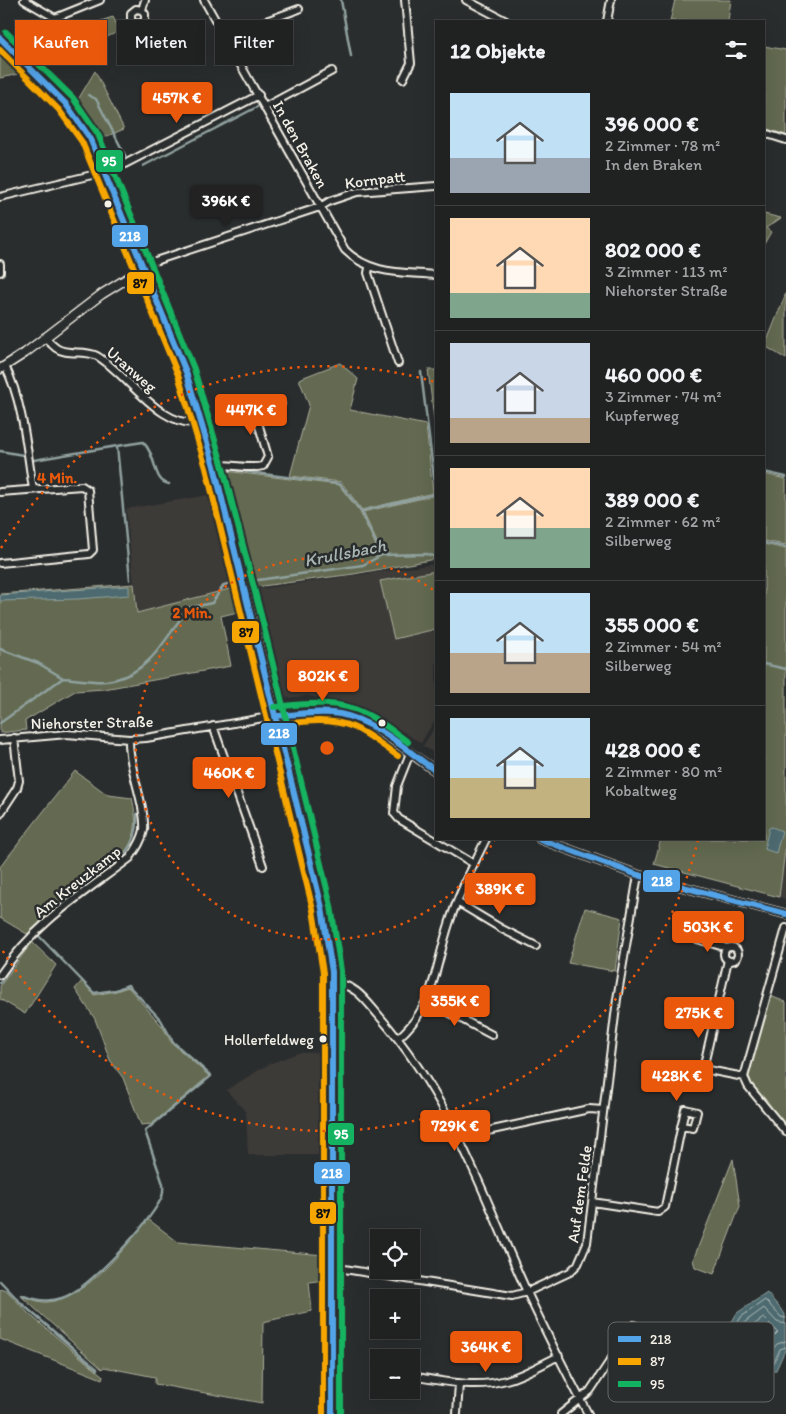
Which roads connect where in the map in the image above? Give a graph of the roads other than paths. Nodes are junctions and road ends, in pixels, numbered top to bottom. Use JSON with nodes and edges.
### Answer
{"nodes":[{"id":1,"x":24,"y":0,"type":"edge"},
{"id":2,"x":100,"y":0,"type":"edge"},
{"id":3,"x":145,"y":0,"type":"edge"},
{"id":4,"x":204,"y":0,"type":"edge"},
{"id":5,"x":405,"y":0,"type":"edge"},
{"id":6,"x":466,"y":0,"type":"edge"},
{"id":7,"x":611,"y":0,"type":"edge"},
{"id":8,"x":299,"y":9,"type":"dead end"},
{"id":9,"x":142,"y":10,"type":"dead end"},
{"id":10,"x":216,"y":20,"type":"edge"},
{"id":11,"x":269,"y":20,"type":"edge"},
{"id":12,"x":504,"y":20,"type":"edge"},
{"id":13,"x":607,"y":20,"type":"edge"},
{"id":14,"x":0,"y":38,"type":"edge"},
{"id":15,"x":242,"y":65,"type":"edge"},
{"id":16,"x":332,"y":71,"type":"dead end"},
{"id":17,"x":403,"y":79,"type":"dead end"},
{"id":18,"x":259,"y":95,"type":"junction"},
{"id":19,"x":265,"y":107,"type":"junction"},
{"id":20,"x":765,"y":133,"type":"edge"},
{"id":21,"x":786,"y":140,"type":"edge"},
{"id":22,"x":105,"y":173,"type":"junction"},
{"id":23,"x":435,"y":186,"type":"edge"},
{"id":24,"x":0,"y":197,"type":"edge"},
{"id":25,"x":320,"y":207,"type":"junction"},
{"id":26,"x":0,"y":264,"type":"edge"},
{"id":27,"x":144,"y":268,"type":"junction"},
{"id":28,"x":369,"y":268,"type":"junction"},
{"id":29,"x":0,"y":272,"type":"edge"},
{"id":30,"x":435,"y":275,"type":"edge"},
{"id":31,"x":45,"y":337,"type":"junction"},
{"id":32,"x":398,"y":363,"type":"dead end"},
{"id":33,"x":3,"y":368,"type":"edge"},
{"id":34,"x":281,"y":404,"type":"dead end"},
{"id":35,"x":202,"y":422,"type":"junction"},
{"id":36,"x":214,"y":466,"type":"junction"},
{"id":37,"x":33,"y":489,"type":"junction"},
{"id":38,"x":0,"y":492,"type":"edge"},
{"id":39,"x":0,"y":563,"type":"edge"},
{"id":40,"x":275,"y":716,"type":"junction"},
{"id":41,"x":213,"y":726,"type":"junction"},
{"id":42,"x":14,"y":738,"type":"junction"},
{"id":43,"x":129,"y":738,"type":"junction"},
{"id":44,"x":0,"y":740,"type":"edge"},
{"id":45,"x":410,"y":754,"type":"junction"},
{"id":46,"x":435,"y":770,"type":"edge"},
{"id":47,"x":0,"y":814,"type":"edge"},
{"id":48,"x":486,"y":840,"type":"edge"},
{"id":49,"x":543,"y":840,"type":"edge"},
{"id":50,"x":474,"y":864,"type":"junction"},
{"id":51,"x":263,"y":866,"type":"dead end"},
{"id":52,"x":638,"y":875,"type":"junction"},
{"id":53,"x":457,"y":902,"type":"junction"},
{"id":54,"x":786,"y":914,"type":"edge"},
{"id":55,"x":786,"y":928,"type":"edge"},
{"id":56,"x":697,"y":940,"type":"dead end"},
{"id":57,"x":536,"y":946,"type":"dead end"},
{"id":58,"x":727,"y":948,"type":"junction"},
{"id":59,"x":728,"y":960,"type":"junction"},
{"id":60,"x":0,"y":975,"type":"edge"},
{"id":61,"x":333,"y":983,"type":"junction"},
{"id":62,"x":428,"y":1001,"type":"junction"},
{"id":63,"x":492,"y":1035,"type":"dead end"},
{"id":64,"x":398,"y":1038,"type":"junction"},
{"id":65,"x":744,"y":1077,"type":"junction"},
{"id":66,"x":603,"y":1110,"type":"junction"},
{"id":67,"x":681,"y":1126,"type":"dead end"},
{"id":68,"x":786,"y":1132,"type":"edge"},
{"id":69,"x":460,"y":1137,"type":"junction"},
{"id":70,"x":592,"y":1202,"type":"junction"},
{"id":71,"x":332,"y":1267,"type":"junction"},
{"id":72,"x":528,"y":1292,"type":"junction"},
{"id":73,"x":559,"y":1356,"type":"junction"},
{"id":74,"x":608,"y":1364,"type":"edge"},
{"id":75,"x":420,"y":1377,"type":"edge"},
{"id":76,"x":459,"y":1383,"type":"junction"},
{"id":77,"x":580,"y":1398,"type":"junction"},
{"id":78,"x":332,"y":1414,"type":"edge"},
{"id":79,"x":457,"y":1414,"type":"edge"},
{"id":80,"x":561,"y":1414,"type":"edge"},
{"id":81,"x":588,"y":1414,"type":"edge"}],
"edges":[{"from":1,"to":2,"type":"street"},
{"from":3,"to":9,"type":"street"},
{"from":4,"to":10,"type":"street","name":"In den Braken"},
{"from":5,"to":17,"type":"street"},
{"from":6,"to":12,"type":"street"},
{"from":7,"to":13,"type":"street"},
{"from":8,"to":11,"type":"street"},
{"from":14,"to":22,"type":"street"},
{"from":15,"to":18,"type":"street","name":"In den Braken"},
{"from":16,"to":19,"type":"street"},
{"from":18,"to":19,"type":"street","name":"In den Braken"},
{"from":18,"to":22,"type":"street"},
{"from":19,"to":25,"type":"street","name":"In den Braken"},
{"from":20,"to":21,"type":"street"},
{"from":22,"to":24,"type":"street"},
{"from":22,"to":27,"type":"street"},
{"from":23,"to":25,"type":"street","name":"Kornpatt"},
{"from":25,"to":27,"type":"street","name":"In den Braken"},
{"from":25,"to":28,"type":"street","name":"In den Braken"},
{"from":26,"to":29,"type":"street"},
{"from":27,"to":31,"type":"street"},
{"from":27,"to":35,"type":"street"},
{"from":28,"to":30,"type":"street","name":"In den Braken"},
{"from":28,"to":32,"type":"street"},
{"from":31,"to":33,"type":"street"},
{"from":31,"to":35,"type":"street","name":"Uranweg"},
{"from":33,"to":37,"type":"street"},
{"from":34,"to":36,"type":"street"},
{"from":35,"to":36,"type":"street"},
{"from":36,"to":40,"type":"street"},
{"from":37,"to":38,"type":"street"},
{"from":37,"to":39,"type":"street"},
{"from":40,"to":41,"type":"street","name":"Niehorster Straße"},
{"from":40,"to":45,"type":"street","name":"Niehorster Straße"},
{"from":40,"to":61,"type":"street"},
{"from":41,"to":43,"type":"street","name":"Niehorster Straße"},
{"from":41,"to":51,"type":"street"},
{"from":42,"to":43,"type":"street","name":"Niehorster Straße"},
{"from":42,"to":44,"type":"street","name":"Niehorster Straße"},
{"from":42,"to":47,"type":"street"},
{"from":43,"to":60,"type":"street","name":"Am Kreuzkamp"},
{"from":45,"to":46,"type":"street","name":"Niehorster Straße"},
{"from":45,"to":50,"type":"street"},
{"from":48,"to":50,"type":"street"},
{"from":49,"to":52,"type":"street"},
{"from":50,"to":53,"type":"street"},
{"from":52,"to":54,"type":"street"},
{"from":52,"to":66,"type":"street","name":"Auf dem Felde"},
{"from":53,"to":57,"type":"street"},
{"from":53,"to":62,"type":"street"},
{"from":55,"to":65,"type":"street"},
{"from":56,"to":58,"type":"street"},
{"from":58,"to":59,"type":"street"},
{"from":58,"to":59,"type":"street"},
{"from":59,"to":65,"type":"street"},
{"from":61,"to":64,"type":"street"},
{"from":61,"to":71,"type":"street"},
{"from":62,"to":63,"type":"street"},
{"from":62,"to":64,"type":"street"},
{"from":64,"to":69,"type":"street"},
{"from":65,"to":68,"type":"street"},
{"from":66,"to":69,"type":"street"},
{"from":66,"to":70,"type":"street","name":"Auf dem Felde"},
{"from":67,"to":70,"type":"street"},
{"from":69,"to":72,"type":"street"},
{"from":70,"to":72,"type":"street","name":"Auf dem Felde"},
{"from":71,"to":72,"type":"street","name":"Auf dem Felde"},
{"from":71,"to":78,"type":"street"},
{"from":72,"to":73,"type":"street"},
{"from":73,"to":76,"type":"street"},
{"from":73,"to":77,"type":"street"},
{"from":74,"to":77,"type":"street"},
{"from":75,"to":76,"type":"street"},
{"from":76,"to":79,"type":"street"},
{"from":77,"to":80,"type":"street"},
{"from":77,"to":81,"type":"street"}]}
